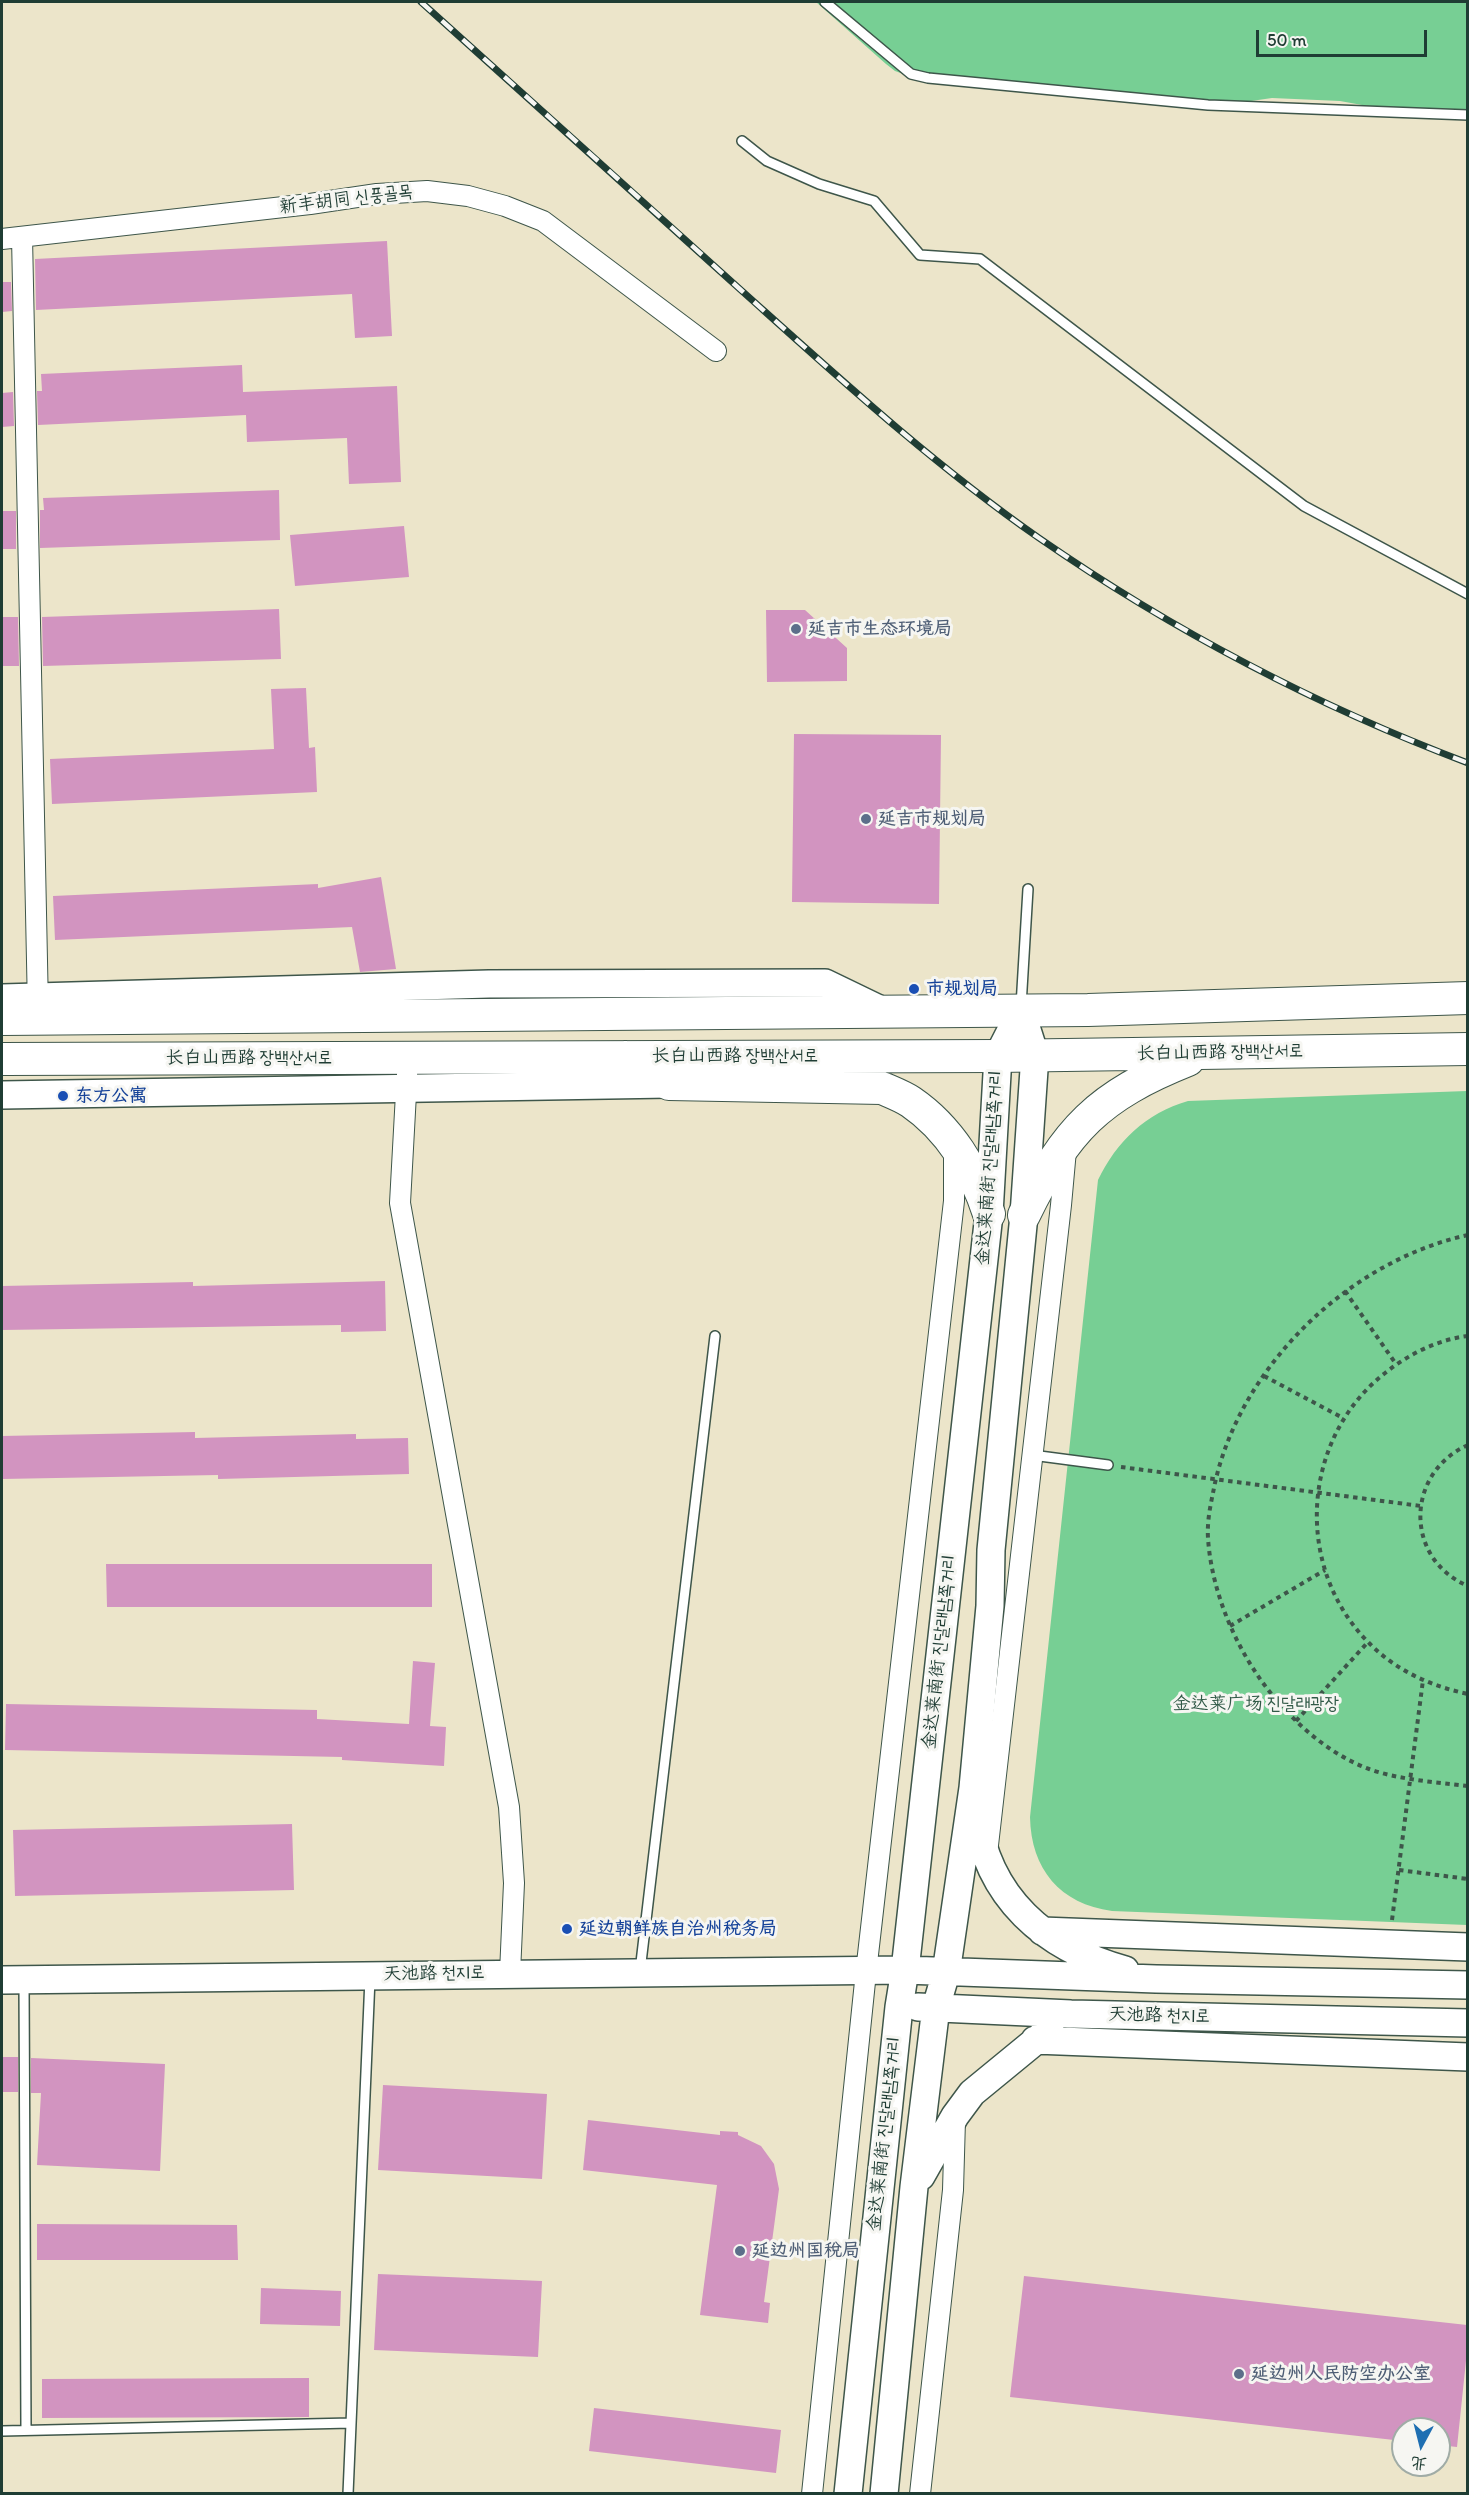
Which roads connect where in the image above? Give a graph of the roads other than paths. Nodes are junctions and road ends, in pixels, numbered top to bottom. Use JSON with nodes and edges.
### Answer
{"nodes":[{"id":1,"x":825,"y":2,"type":"edge"},
{"id":2,"x":1467,"y":115,"type":"edge"},
{"id":3,"x":742,"y":141,"type":"dead end"},
{"id":4,"x":22,"y":237,"type":"junction"},
{"id":5,"x":2,"y":239,"type":"edge"},
{"id":6,"x":716,"y":351,"type":"dead end"},
{"id":7,"x":1467,"y":594,"type":"edge"},
{"id":8,"x":1028,"y":889,"type":"dead end"},
{"id":9,"x":2,"y":998,"type":"edge"},
{"id":10,"x":1467,"y":998,"type":"edge"},
{"id":11,"x":1203,"y":1007,"type":"junction"},
{"id":12,"x":38,"y":1008,"type":"junction"},
{"id":13,"x":1021,"y":1011,"type":"junction"},
{"id":14,"x":2,"y":1019,"type":"edge"},
{"id":15,"x":1467,"y":1049,"type":"edge"},
{"id":16,"x":1204,"y":1054,"type":"junction"},
{"id":17,"x":1035,"y":1055,"type":"junction"},
{"id":18,"x":998,"y":1056,"type":"junction"},
{"id":19,"x":408,"y":1057,"type":"junction"},
{"id":20,"x":624,"y":1057,"type":"junction"},
{"id":21,"x":2,"y":1059,"type":"edge"},
{"id":22,"x":669,"y":1084,"type":"junction"},
{"id":23,"x":406,"y":1090,"type":"junction"},
{"id":24,"x":2,"y":1095,"type":"edge"},
{"id":25,"x":1066,"y":1142,"type":"junction"},
{"id":26,"x":954,"y":1144,"type":"junction"},
{"id":27,"x":989,"y":1214,"type":"junction"},
{"id":28,"x":1023,"y":1215,"type":"junction"},
{"id":29,"x":715,"y":1336,"type":"dead end"},
{"id":30,"x":1032,"y":1455,"type":"junction"},
{"id":31,"x":1108,"y":1465,"type":"road end"},
{"id":32,"x":973,"y":1788,"type":"junction"},
{"id":33,"x":987,"y":1854,"type":"junction"},
{"id":34,"x":1042,"y":1930,"type":"junction"},
{"id":35,"x":1467,"y":1947,"type":"edge"},
{"id":36,"x":905,"y":1970,"type":"junction"},
{"id":37,"x":866,"y":1972,"type":"junction"},
{"id":38,"x":510,"y":1973,"type":"junction"},
{"id":39,"x":640,"y":1973,"type":"junction"},
{"id":40,"x":946,"y":1973,"type":"junction"},
{"id":41,"x":370,"y":1975,"type":"junction"},
{"id":42,"x":1156,"y":1979,"type":"junction"},
{"id":43,"x":13,"y":1980,"type":"edge"},
{"id":44,"x":1467,"y":1985,"type":"edge"},
{"id":45,"x":899,"y":2007,"type":"junction"},
{"id":46,"x":936,"y":2007,"type":"junction"},
{"id":47,"x":1071,"y":2013,"type":"junction"},
{"id":48,"x":1467,"y":2023,"type":"edge"},
{"id":49,"x":1035,"y":2040,"type":"junction"},
{"id":50,"x":1467,"y":2057,"type":"edge"},
{"id":51,"x":956,"y":2116,"type":"junction"},
{"id":52,"x":914,"y":2187,"type":"junction"},
{"id":53,"x":351,"y":2423,"type":"junction"},
{"id":54,"x":2,"y":2430,"type":"edge"},
{"id":55,"x":26,"y":2430,"type":"junction"},
{"id":56,"x":348,"y":2493,"type":"edge"},
{"id":57,"x":812,"y":2493,"type":"edge"},
{"id":58,"x":848,"y":2493,"type":"edge"},
{"id":59,"x":884,"y":2493,"type":"edge"},
{"id":60,"x":920,"y":2493,"type":"edge"}],
"edges":[{"from":1,"to":2,"type":"lane"},
{"from":3,"to":7,"type":"lane"},
{"from":4,"to":5,"type":"street","name":"新丰胡同 신풍골목"},
{"from":4,"to":6,"type":"street","name":"新丰胡同 신풍골목"},
{"from":4,"to":12,"type":"street"},
{"from":8,"to":13,"type":"lane"},
{"from":9,"to":12,"type":"main road"},
{"from":10,"to":11,"type":"main road"},
{"from":11,"to":13,"type":"main road"},
{"from":11,"to":16,"type":"main road"},
{"from":12,"to":13,"type":"main road"},
{"from":12,"to":14,"type":"main road"},
{"from":13,"to":17,"type":"main road","name":"金达莱南街 진달래남쪽거리"},
{"from":13,"to":18,"type":"main road","name":"金达莱南街 진달래남쪽거리"},
{"from":15,"to":16,"type":"main road","name":"长白山西路 장백산서로"},
{"from":16,"to":17,"type":"main road","name":"长白山西路 장백산서로"},
{"from":16,"to":25,"type":"main road"},
{"from":17,"to":18,"type":"main road","name":"长白山西路 장백산서로"},
{"from":17,"to":28,"type":"main road","name":"金达莱南街 진달래남쪽거리"},
{"from":18,"to":20,"type":"main road","name":"长白山西路 장백산서로"},
{"from":18,"to":27,"type":"main road","name":"金达莱南街 진달래남쪽거리"},
{"from":19,"to":20,"type":"main road","name":"长白山西路 장백산서로"},
{"from":19,"to":21,"type":"main road","name":"长白山西路 장백산서로"},
{"from":19,"to":23,"type":"street"},
{"from":20,"to":22,"type":"main road"},
{"from":22,"to":23,"type":"main road","name":"长白山西路 장백산서로"},
{"from":22,"to":26,"type":"main road"},
{"from":23,"to":24,"type":"main road","name":"长白山西路 장백산서로"},
{"from":23,"to":38,"type":"street"},
{"from":25,"to":28,"type":"main road"},
{"from":25,"to":30,"type":"street"},
{"from":26,"to":27,"type":"main road"},
{"from":26,"to":37,"type":"street","name":"金达莱南街 진달래남쪽거리"},
{"from":27,"to":36,"type":"main road","name":"金达莱南街 진달래남쪽거리"},
{"from":28,"to":32,"type":"main road","name":"金达莱南街 진달래남쪽거리"},
{"from":29,"to":39,"type":"lane"},
{"from":30,"to":31,"type":"lane"},
{"from":30,"to":33,"type":"street"},
{"from":32,"to":33,"type":"main road"},
{"from":32,"to":40,"type":"main road","name":"金达莱南街 진달래남쪽거리"},
{"from":33,"to":34,"type":"main road"},
{"from":34,"to":35,"type":"main road"},
{"from":34,"to":42,"type":"main road"},
{"from":36,"to":37,"type":"main road","name":"天池路 천지로"},
{"from":36,"to":40,"type":"main road","name":"天池路 천지로"},
{"from":36,"to":45,"type":"main road","name":"金达莱南街 진달래남쪽거리"},
{"from":37,"to":39,"type":"main road","name":"天池路 천지로"},
{"from":37,"to":45,"type":"main road"},
{"from":37,"to":57,"type":"street","name":"金达莱南街 진달래남쪽거리"},
{"from":38,"to":39,"type":"main road","name":"天池路 천지로"},
{"from":38,"to":41,"type":"main road","name":"天池路 천지로"},
{"from":40,"to":42,"type":"main road","name":"天池路 천지로"},
{"from":40,"to":46,"type":"main road","name":"金达莱南街 진달래남쪽거리"},
{"from":41,"to":43,"type":"main road","name":"天池路 천지로"},
{"from":41,"to":53,"type":"lane"},
{"from":42,"to":44,"type":"main road","name":"天池路 천지로"},
{"from":43,"to":55,"type":"lane"},
{"from":45,"to":46,"type":"main road","name":"天池路 천지로"},
{"from":45,"to":58,"type":"main road","name":"金达莱南街 진달래남쪽거리"},
{"from":46,"to":47,"type":"main road","name":"天池路 천지로"},
{"from":46,"to":52,"type":"main road","name":"金达莱南街 진달래남쪽거리"},
{"from":47,"to":48,"type":"main road","name":"天池路 천지로"},
{"from":47,"to":49,"type":"main road"},
{"from":49,"to":50,"type":"main road","name":"天池路 천지로"},
{"from":49,"to":51,"type":"main road"},
{"from":51,"to":52,"type":"main road"},
{"from":51,"to":60,"type":"street"},
{"from":52,"to":59,"type":"main road","name":"金达莱南街 진달래남쪽거리"},
{"from":53,"to":55,"type":"lane"},
{"from":53,"to":56,"type":"lane"},
{"from":54,"to":55,"type":"lane"}]}
